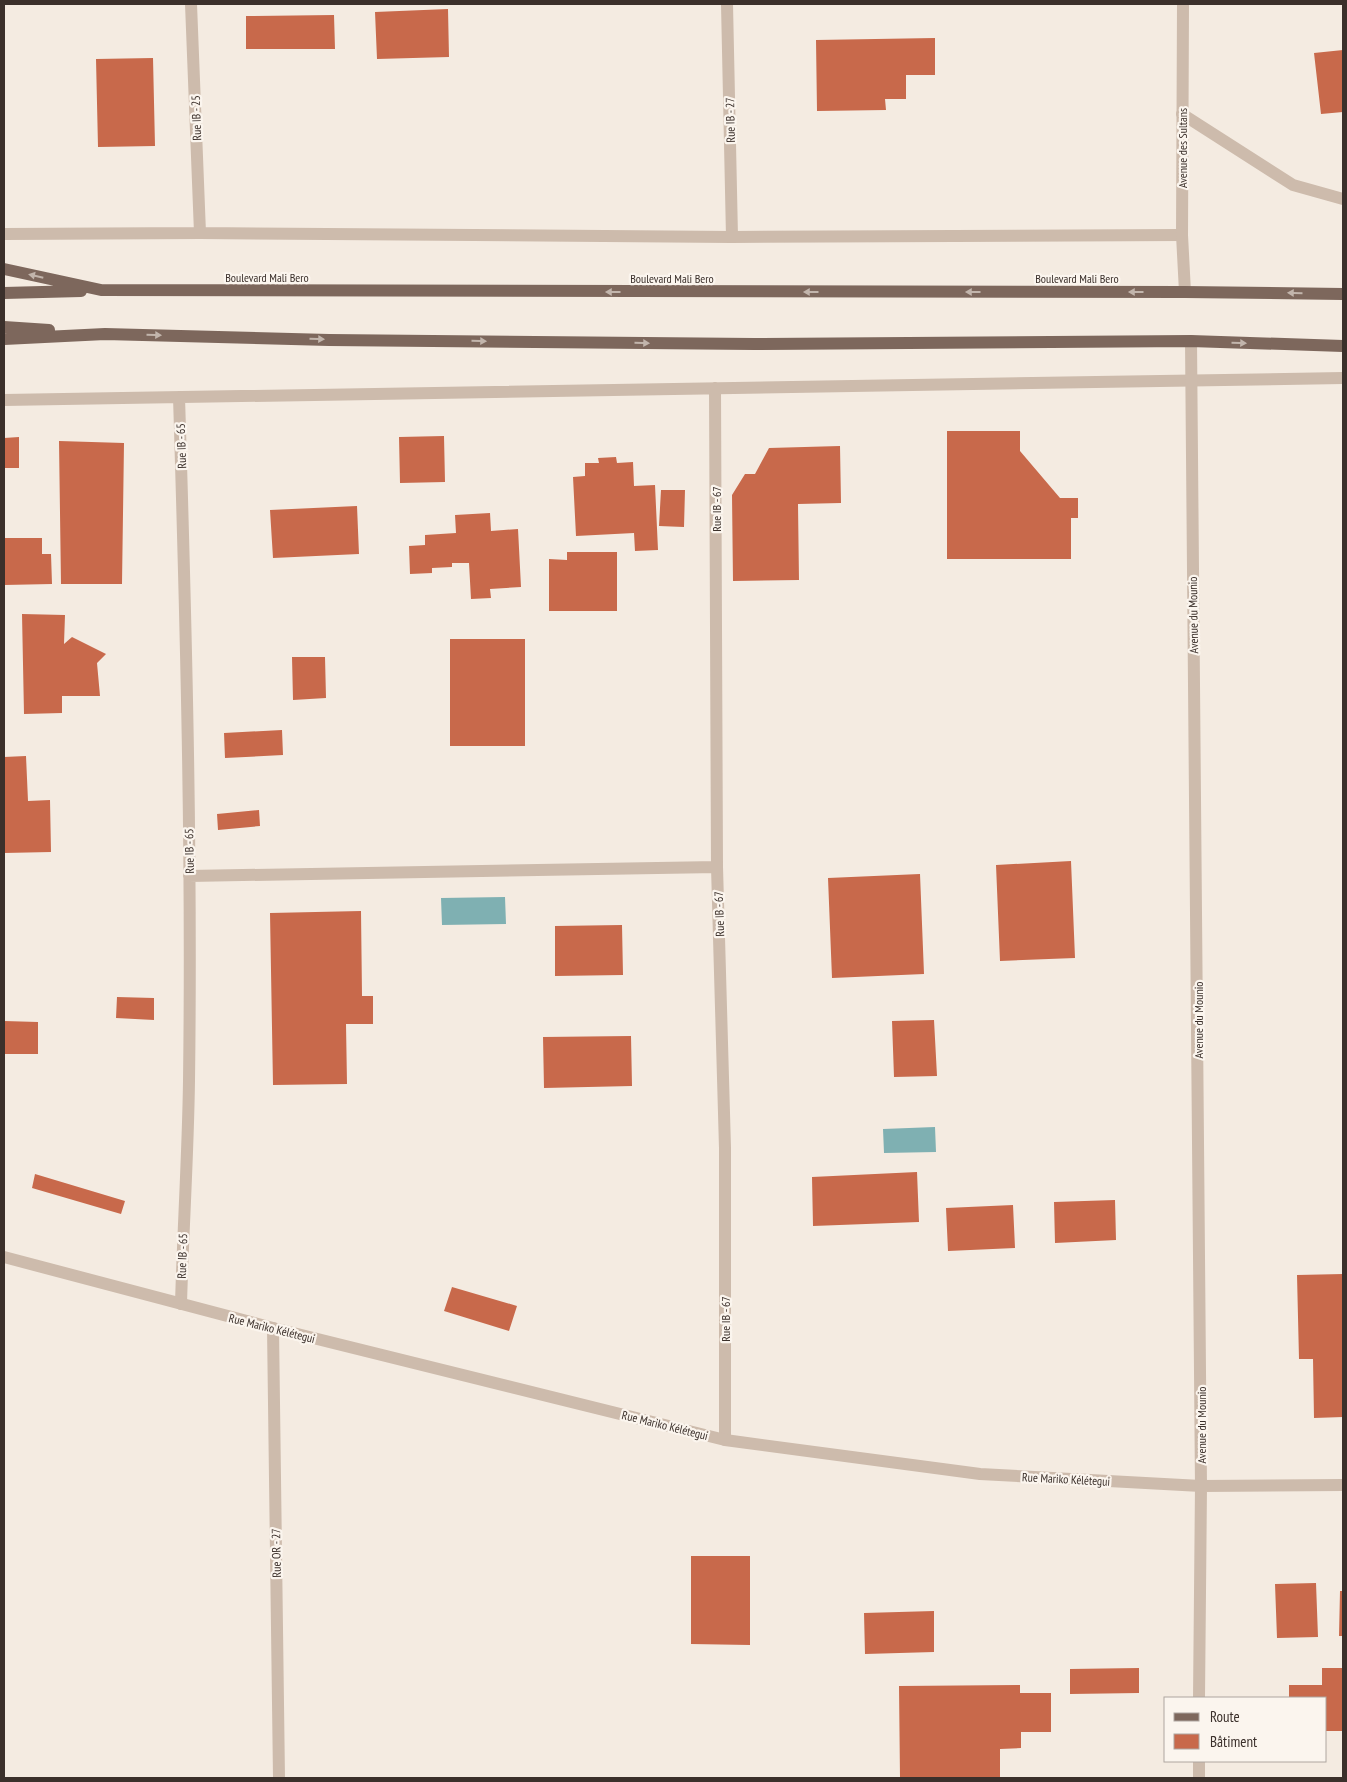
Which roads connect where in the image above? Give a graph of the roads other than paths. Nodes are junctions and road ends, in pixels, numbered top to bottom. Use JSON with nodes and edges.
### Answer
{"nodes":[{"id":1,"x":191,"y":4,"type":"edge"},
{"id":2,"x":727,"y":4,"type":"edge"},
{"id":3,"x":1183,"y":4,"type":"edge"},
{"id":4,"x":1182,"y":114,"type":"junction"},
{"id":5,"x":1343,"y":199,"type":"edge"},
{"id":6,"x":200,"y":233,"type":"junction"},
{"id":7,"x":4,"y":234,"type":"edge"},
{"id":8,"x":1182,"y":235,"type":"junction"},
{"id":9,"x":732,"y":237,"type":"junction"},
{"id":10,"x":4,"y":270,"type":"edge"},
{"id":11,"x":101,"y":290,"type":"junction"},
{"id":12,"x":1185,"y":292,"type":"junction"},
{"id":13,"x":4,"y":293,"type":"edge"},
{"id":14,"x":1343,"y":294,"type":"edge"},
{"id":15,"x":4,"y":327,"type":"edge"},
{"id":16,"x":105,"y":334,"type":"junction"},
{"id":17,"x":4,"y":339,"type":"edge"},
{"id":18,"x":1191,"y":341,"type":"junction"},
{"id":19,"x":1343,"y":346,"type":"edge"},
{"id":20,"x":1343,"y":378,"type":"edge"},
{"id":21,"x":1190,"y":380,"type":"junction"},
{"id":22,"x":715,"y":388,"type":"junction"},
{"id":23,"x":179,"y":397,"type":"junction"},
{"id":24,"x":4,"y":400,"type":"edge"},
{"id":25,"x":717,"y":867,"type":"junction"},
{"id":26,"x":189,"y":876,"type":"junction"},
{"id":27,"x":4,"y":1257,"type":"edge"},
{"id":28,"x":181,"y":1304,"type":"junction"},
{"id":29,"x":273,"y":1328,"type":"junction"},
{"id":30,"x":725,"y":1440,"type":"junction"},
{"id":31,"x":1343,"y":1485,"type":"edge"},
{"id":32,"x":1201,"y":1486,"type":"junction"},
{"id":33,"x":1199,"y":1697,"type":"edge"},
{"id":34,"x":1199,"y":1762,"type":"edge"},
{"id":35,"x":279,"y":1778,"type":"edge"},
{"id":36,"x":1199,"y":1778,"type":"edge"}],
"edges":[{"from":1,"to":6,"type":"street","name":"Rue IB - 25"},
{"from":2,"to":9,"type":"street","name":"Rue IB - 27"},
{"from":3,"to":4,"type":"street","name":"Avenue des Sultans"},
{"from":4,"to":5,"type":"street"},
{"from":4,"to":8,"type":"street","name":"Avenue des Sultans"},
{"from":6,"to":7,"type":"street"},
{"from":6,"to":9,"type":"street"},
{"from":8,"to":9,"type":"street"},
{"from":8,"to":12,"type":"street","name":"Avenue des Sultans"},
{"from":11,"to":10,"type":"main road","name":"Boulevard Mali Bero","one_way":true},
{"from":12,"to":11,"type":"main road","name":"Boulevard Mali Bero","one_way":true},
{"from":11,"to":13,"type":"main road"},
{"from":14,"to":12,"type":"main road","name":"Boulevard Mali Bero","one_way":true},
{"from":15,"to":16,"type":"main road"},
{"from":16,"to":17,"type":"main road"},
{"from":16,"to":18,"type":"main road","one_way":true},
{"from":18,"to":19,"type":"main road","one_way":true},
{"from":18,"to":21,"type":"street","name":"Avenue du Mounio"},
{"from":20,"to":21,"type":"street"},
{"from":21,"to":22,"type":"street"},
{"from":21,"to":32,"type":"street","name":"Avenue du Mounio"},
{"from":22,"to":23,"type":"street"},
{"from":22,"to":25,"type":"street","name":"Rue IB - 67"},
{"from":23,"to":24,"type":"street"},
{"from":23,"to":26,"type":"street","name":"Rue IB - 65"},
{"from":25,"to":26,"type":"street"},
{"from":25,"to":30,"type":"street","name":"Rue IB - 67"},
{"from":26,"to":28,"type":"street","name":"Rue IB - 65"},
{"from":27,"to":28,"type":"street","name":"Rue Mariko Kélétegui"},
{"from":28,"to":29,"type":"street","name":"Rue Mariko Kélétegui"},
{"from":29,"to":30,"type":"street","name":"Rue Mariko Kélétegui"},
{"from":29,"to":35,"type":"street","name":"Rue OR - 27"},
{"from":30,"to":32,"type":"street","name":"Rue Mariko Kélétegui"},
{"from":31,"to":32,"type":"street","name":"Rue Mariko Kélétegui"},
{"from":32,"to":33,"type":"street","name":"Avenue du Mounio"},
{"from":34,"to":36,"type":"street"}]}
